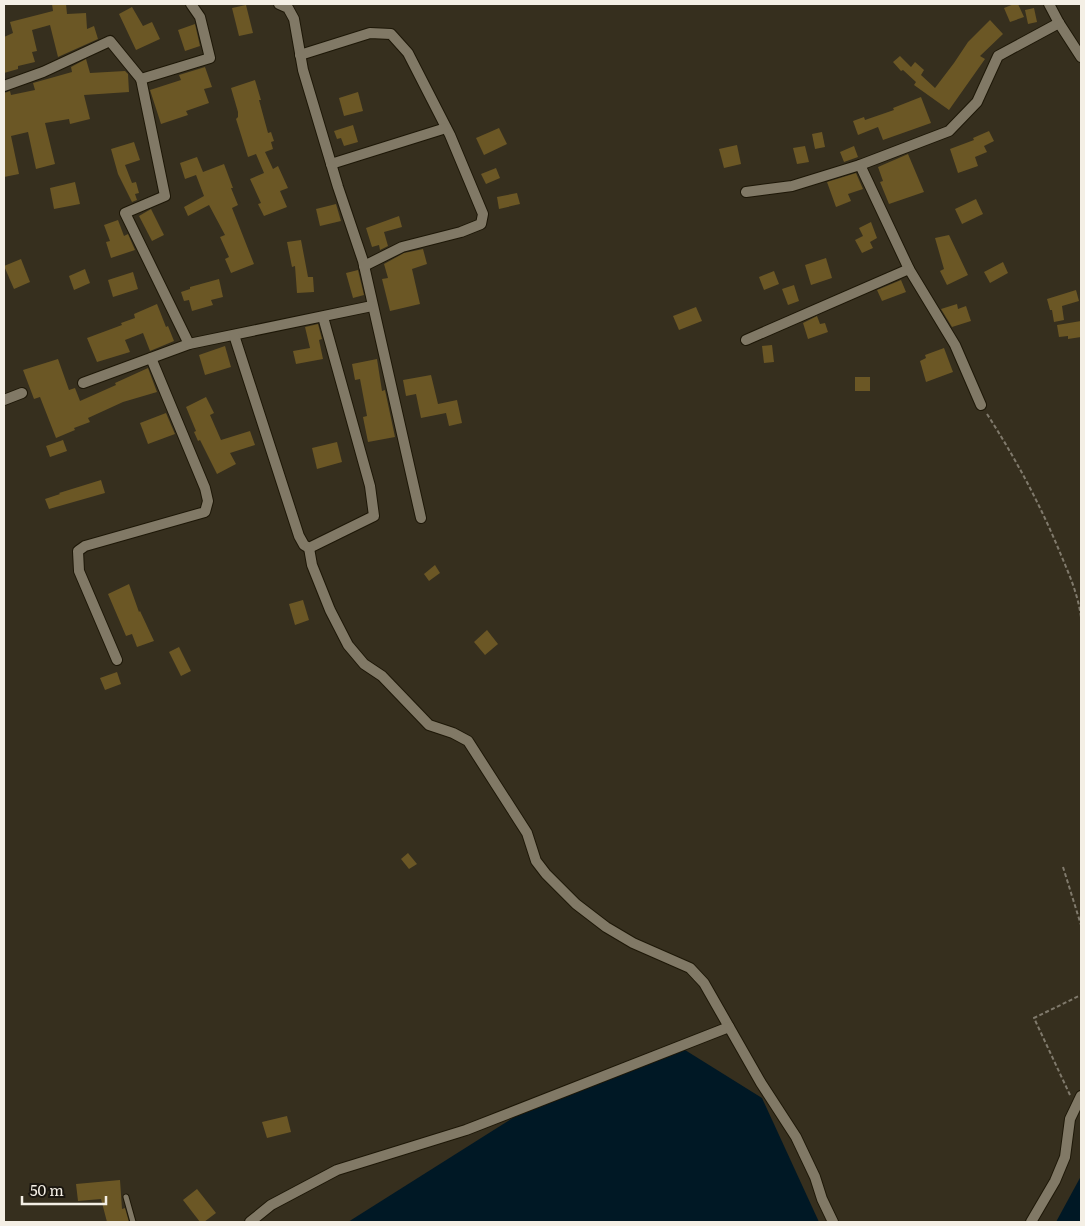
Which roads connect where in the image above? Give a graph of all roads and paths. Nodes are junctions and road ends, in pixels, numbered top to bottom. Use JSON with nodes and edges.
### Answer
{"nodes":[{"id":1,"x":192,"y":4,"type":"edge"},
{"id":2,"x":278,"y":4,"type":"edge"},
{"id":3,"x":1049,"y":4,"type":"edge"},
{"id":4,"x":1059,"y":23,"type":"junction"},
{"id":5,"x":300,"y":55,"type":"junction"},
{"id":6,"x":1081,"y":57,"type":"edge"},
{"id":7,"x":141,"y":79,"type":"junction"},
{"id":8,"x":4,"y":86,"type":"edge"},
{"id":9,"x":446,"y":128,"type":"junction"},
{"id":10,"x":331,"y":164,"type":"junction"},
{"id":11,"x":860,"y":165,"type":"junction"},
{"id":12,"x":746,"y":192,"type":"dead end"},
{"id":13,"x":364,"y":266,"type":"junction"},
{"id":14,"x":909,"y":269,"type":"junction"},
{"id":15,"x":372,"y":306,"type":"junction"},
{"id":16,"x":323,"y":317,"type":"junction"},
{"id":17,"x":234,"y":335,"type":"junction"},
{"id":18,"x":746,"y":340,"type":"dead end"},
{"id":19,"x":189,"y":344,"type":"junction"},
{"id":20,"x":151,"y":358,"type":"junction"},
{"id":21,"x":83,"y":383,"type":"dead end"},
{"id":22,"x":22,"y":393,"type":"dead end"},
{"id":23,"x":4,"y":400,"type":"edge"},
{"id":24,"x":981,"y":405,"type":"joint"},
{"id":25,"x":421,"y":518,"type":"dead end"},
{"id":26,"x":309,"y":548,"type":"junction"},
{"id":27,"x":1081,"y":617,"type":"edge"},
{"id":28,"x":118,"y":660,"type":"dead end"},
{"id":29,"x":1063,"y":867,"type":"dead end"},
{"id":30,"x":1081,"y":925,"type":"edge"},
{"id":31,"x":1081,"y":995,"type":"edge"},
{"id":32,"x":729,"y":1027,"type":"junction"},
{"id":33,"x":1081,"y":1096,"type":"edge"},
{"id":34,"x":1076,"y":1107,"type":"junction"},
{"id":35,"x":126,"y":1197,"type":"dead end"},
{"id":36,"x":134,"y":1222,"type":"edge"},
{"id":37,"x":250,"y":1222,"type":"edge"},
{"id":38,"x":833,"y":1222,"type":"edge"},
{"id":39,"x":1031,"y":1222,"type":"edge"}],
"edges":[{"from":1,"to":7,"type":"street"},
{"from":2,"to":5,"type":"street"},
{"from":3,"to":4,"type":"street"},
{"from":4,"to":6,"type":"street"},
{"from":4,"to":11,"type":"street"},
{"from":5,"to":9,"type":"street"},
{"from":5,"to":10,"type":"street"},
{"from":7,"to":8,"type":"street"},
{"from":7,"to":19,"type":"street"},
{"from":9,"to":10,"type":"street"},
{"from":9,"to":13,"type":"street"},
{"from":10,"to":13,"type":"street"},
{"from":11,"to":12,"type":"street"},
{"from":11,"to":14,"type":"street"},
{"from":13,"to":15,"type":"street"},
{"from":14,"to":18,"type":"street"},
{"from":14,"to":24,"type":"street"},
{"from":15,"to":16,"type":"street"},
{"from":15,"to":25,"type":"street"},
{"from":16,"to":17,"type":"street"},
{"from":16,"to":26,"type":"street"},
{"from":17,"to":19,"type":"street"},
{"from":17,"to":26,"type":"street"},
{"from":19,"to":20,"type":"street"},
{"from":20,"to":21,"type":"street"},
{"from":20,"to":28,"type":"street"},
{"from":22,"to":23,"type":"street"},
{"from":24,"to":27,"type":"path"},
{"from":26,"to":32,"type":"street"},
{"from":29,"to":30,"type":"path"},
{"from":31,"to":34,"type":"path"},
{"from":32,"to":37,"type":"street"},
{"from":32,"to":38,"type":"street"},
{"from":33,"to":34,"type":"street"},
{"from":34,"to":39,"type":"street"},
{"from":35,"to":36,"type":"lane"}]}
